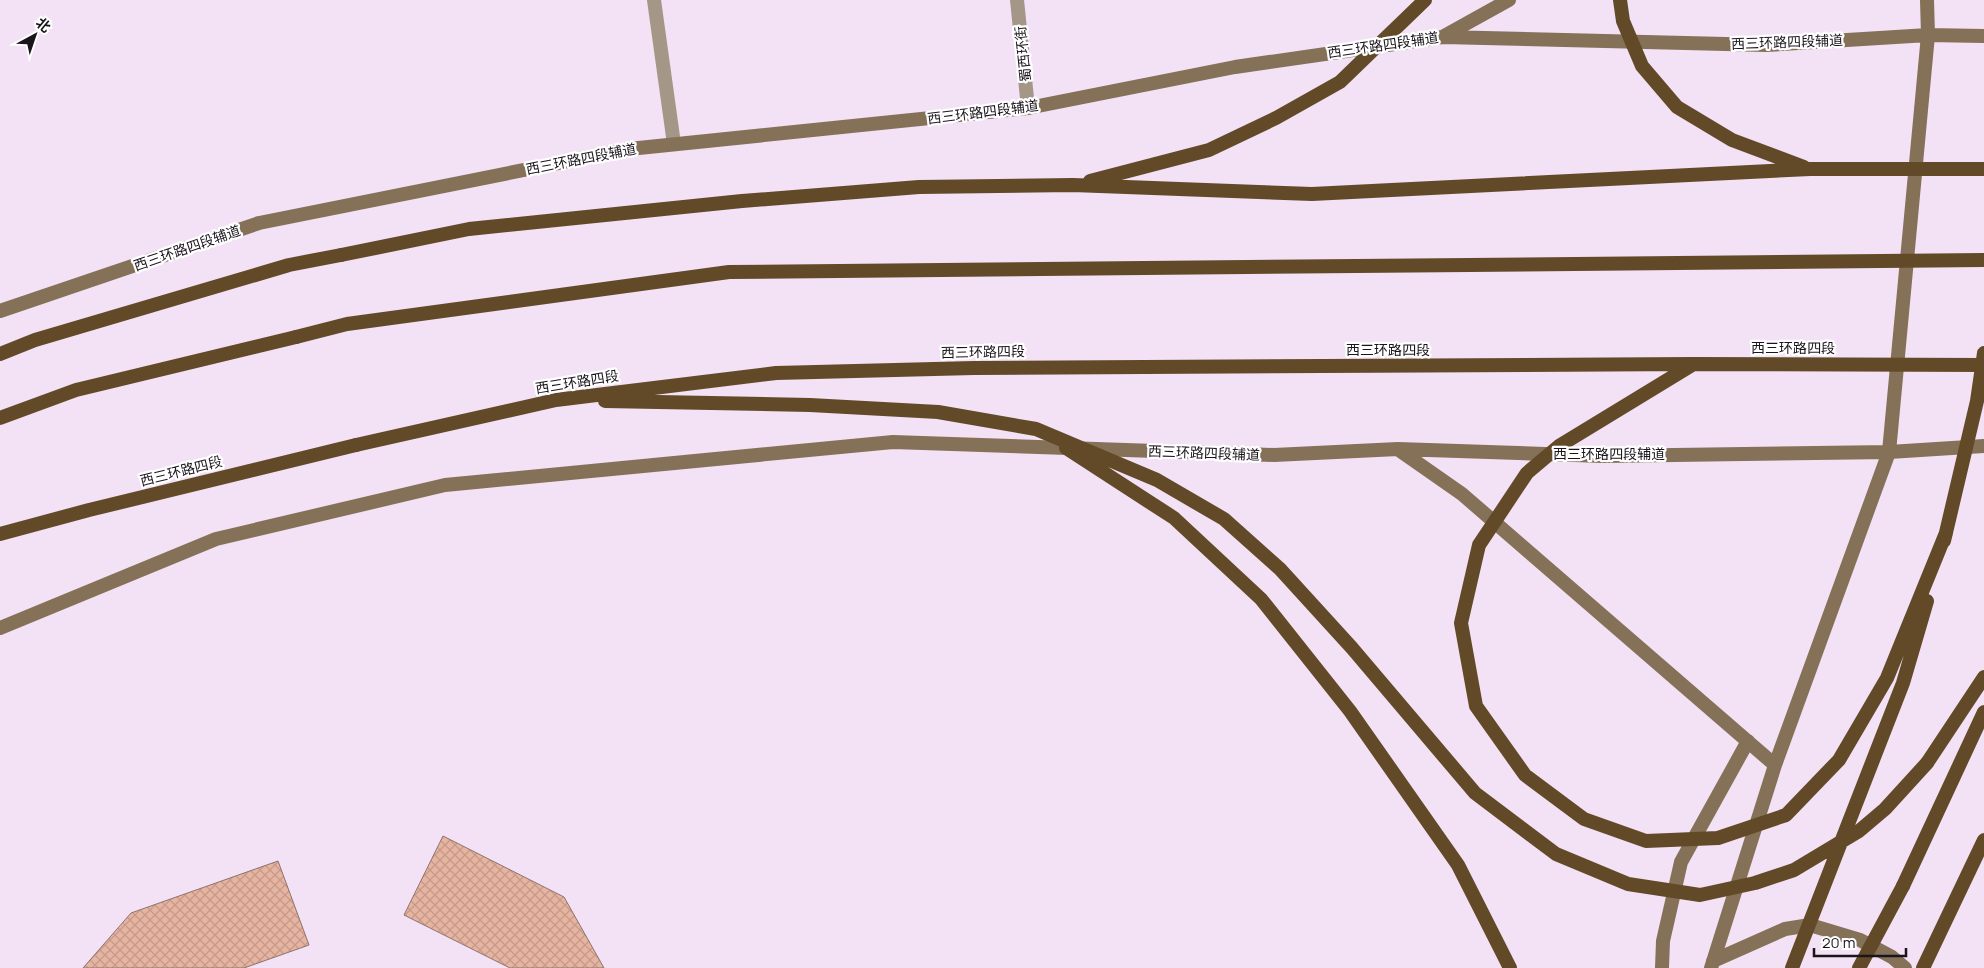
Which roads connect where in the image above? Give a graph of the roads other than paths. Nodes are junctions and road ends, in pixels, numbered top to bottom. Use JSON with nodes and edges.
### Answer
{"nodes":[{"id":1,"x":654,"y":0,"type":"edge"},
{"id":2,"x":1017,"y":0,"type":"edge"},
{"id":3,"x":1425,"y":0,"type":"edge"},
{"id":4,"x":1508,"y":0,"type":"edge"},
{"id":5,"x":1620,"y":0,"type":"edge"},
{"id":6,"x":1927,"y":0,"type":"edge"},
{"id":7,"x":1928,"y":36,"type":"junction"},
{"id":8,"x":1984,"y":36,"type":"edge"},
{"id":9,"x":1443,"y":37,"type":"junction"},
{"id":10,"x":1028,"y":108,"type":"junction"},
{"id":11,"x":674,"y":144,"type":"junction"},
{"id":12,"x":1810,"y":169,"type":"junction"},
{"id":13,"x":1984,"y":169,"type":"edge"},
{"id":14,"x":1073,"y":185,"type":"junction"},
{"id":15,"x":1984,"y":260,"type":"edge"},
{"id":16,"x":0,"y":312,"type":"edge"},
{"id":17,"x":1984,"y":353,"type":"edge"},
{"id":18,"x":0,"y":354,"type":"edge"},
{"id":19,"x":1693,"y":364,"type":"junction"},
{"id":20,"x":1984,"y":365,"type":"edge"},
{"id":21,"x":556,"y":400,"type":"junction"},
{"id":22,"x":0,"y":418,"type":"edge"},
{"id":23,"x":1036,"y":428,"type":"junction"},
{"id":24,"x":1984,"y":446,"type":"edge"},
{"id":25,"x":1398,"y":449,"type":"junction"},
{"id":26,"x":1889,"y":452,"type":"junction"},
{"id":27,"x":1946,"y":533,"type":"junction"},
{"id":28,"x":0,"y":534,"type":"edge"},
{"id":29,"x":0,"y":628,"type":"edge"},
{"id":30,"x":1984,"y":678,"type":"edge"},
{"id":31,"x":1984,"y":712,"type":"edge"},
{"id":32,"x":1748,"y":741,"type":"junction"},
{"id":33,"x":1775,"y":765,"type":"junction"},
{"id":34,"x":1984,"y":840,"type":"edge"},
{"id":35,"x":1712,"y":964,"type":"edge"},
{"id":36,"x":1510,"y":968,"type":"edge"},
{"id":37,"x":1662,"y":968,"type":"edge"},
{"id":38,"x":1792,"y":968,"type":"edge"},
{"id":39,"x":1859,"y":968,"type":"edge"},
{"id":40,"x":1905,"y":968,"type":"edge"},
{"id":41,"x":1923,"y":968,"type":"edge"}],
"edges":[{"from":1,"to":11,"type":"street"},
{"from":2,"to":10,"type":"street","name":"蜀西环街"},
{"from":3,"to":14,"type":"highway","bridge":true},
{"from":4,"to":9,"type":"main road"},
{"from":5,"to":12,"type":"highway","bridge":true},
{"from":6,"to":7,"type":"main road"},
{"from":7,"to":8,"type":"main road","name":"西三环路四段辅道"},
{"from":7,"to":9,"type":"main road","name":"西三环路四段辅道"},
{"from":7,"to":26,"type":"main road"},
{"from":9,"to":10,"type":"main road","name":"西三环路四段辅道"},
{"from":10,"to":11,"type":"main road","name":"西三环路四段辅道"},
{"from":11,"to":16,"type":"main road","name":"西三环路四段辅道"},
{"from":12,"to":13,"type":"highway","bridge":true},
{"from":12,"to":14,"type":"highway","bridge":true},
{"from":14,"to":18,"type":"highway","bridge":true},
{"from":15,"to":22,"type":"highway","bridge":true},
{"from":17,"to":27,"type":"highway","bridge":true},
{"from":19,"to":20,"type":"highway","name":"西三环路四段","bridge":true},
{"from":19,"to":21,"type":"highway","name":"西三环路四段","bridge":true},
{"from":19,"to":27,"type":"highway","bridge":true},
{"from":21,"to":23,"type":"highway","bridge":true},
{"from":21,"to":28,"type":"highway","name":"西三环路四段","bridge":true},
{"from":23,"to":30,"type":"highway","bridge":true},
{"from":23,"to":36,"type":"highway","bridge":true},
{"from":24,"to":26,"type":"main road","name":"西三环路四段辅道"},
{"from":25,"to":26,"type":"main road","name":"西三环路四段辅道"},
{"from":25,"to":29,"type":"main road","name":"西三环路四段辅道"},
{"from":25,"to":32,"type":"main road"},
{"from":26,"to":33,"type":"main road"},
{"from":27,"to":38,"type":"highway","bridge":true},
{"from":31,"to":39,"type":"highway","bridge":true},
{"from":32,"to":33,"type":"main road"},
{"from":32,"to":37,"type":"main road"},
{"from":33,"to":35,"type":"main road"},
{"from":34,"to":41,"type":"highway"},
{"from":35,"to":40,"type":"main road"}]}
